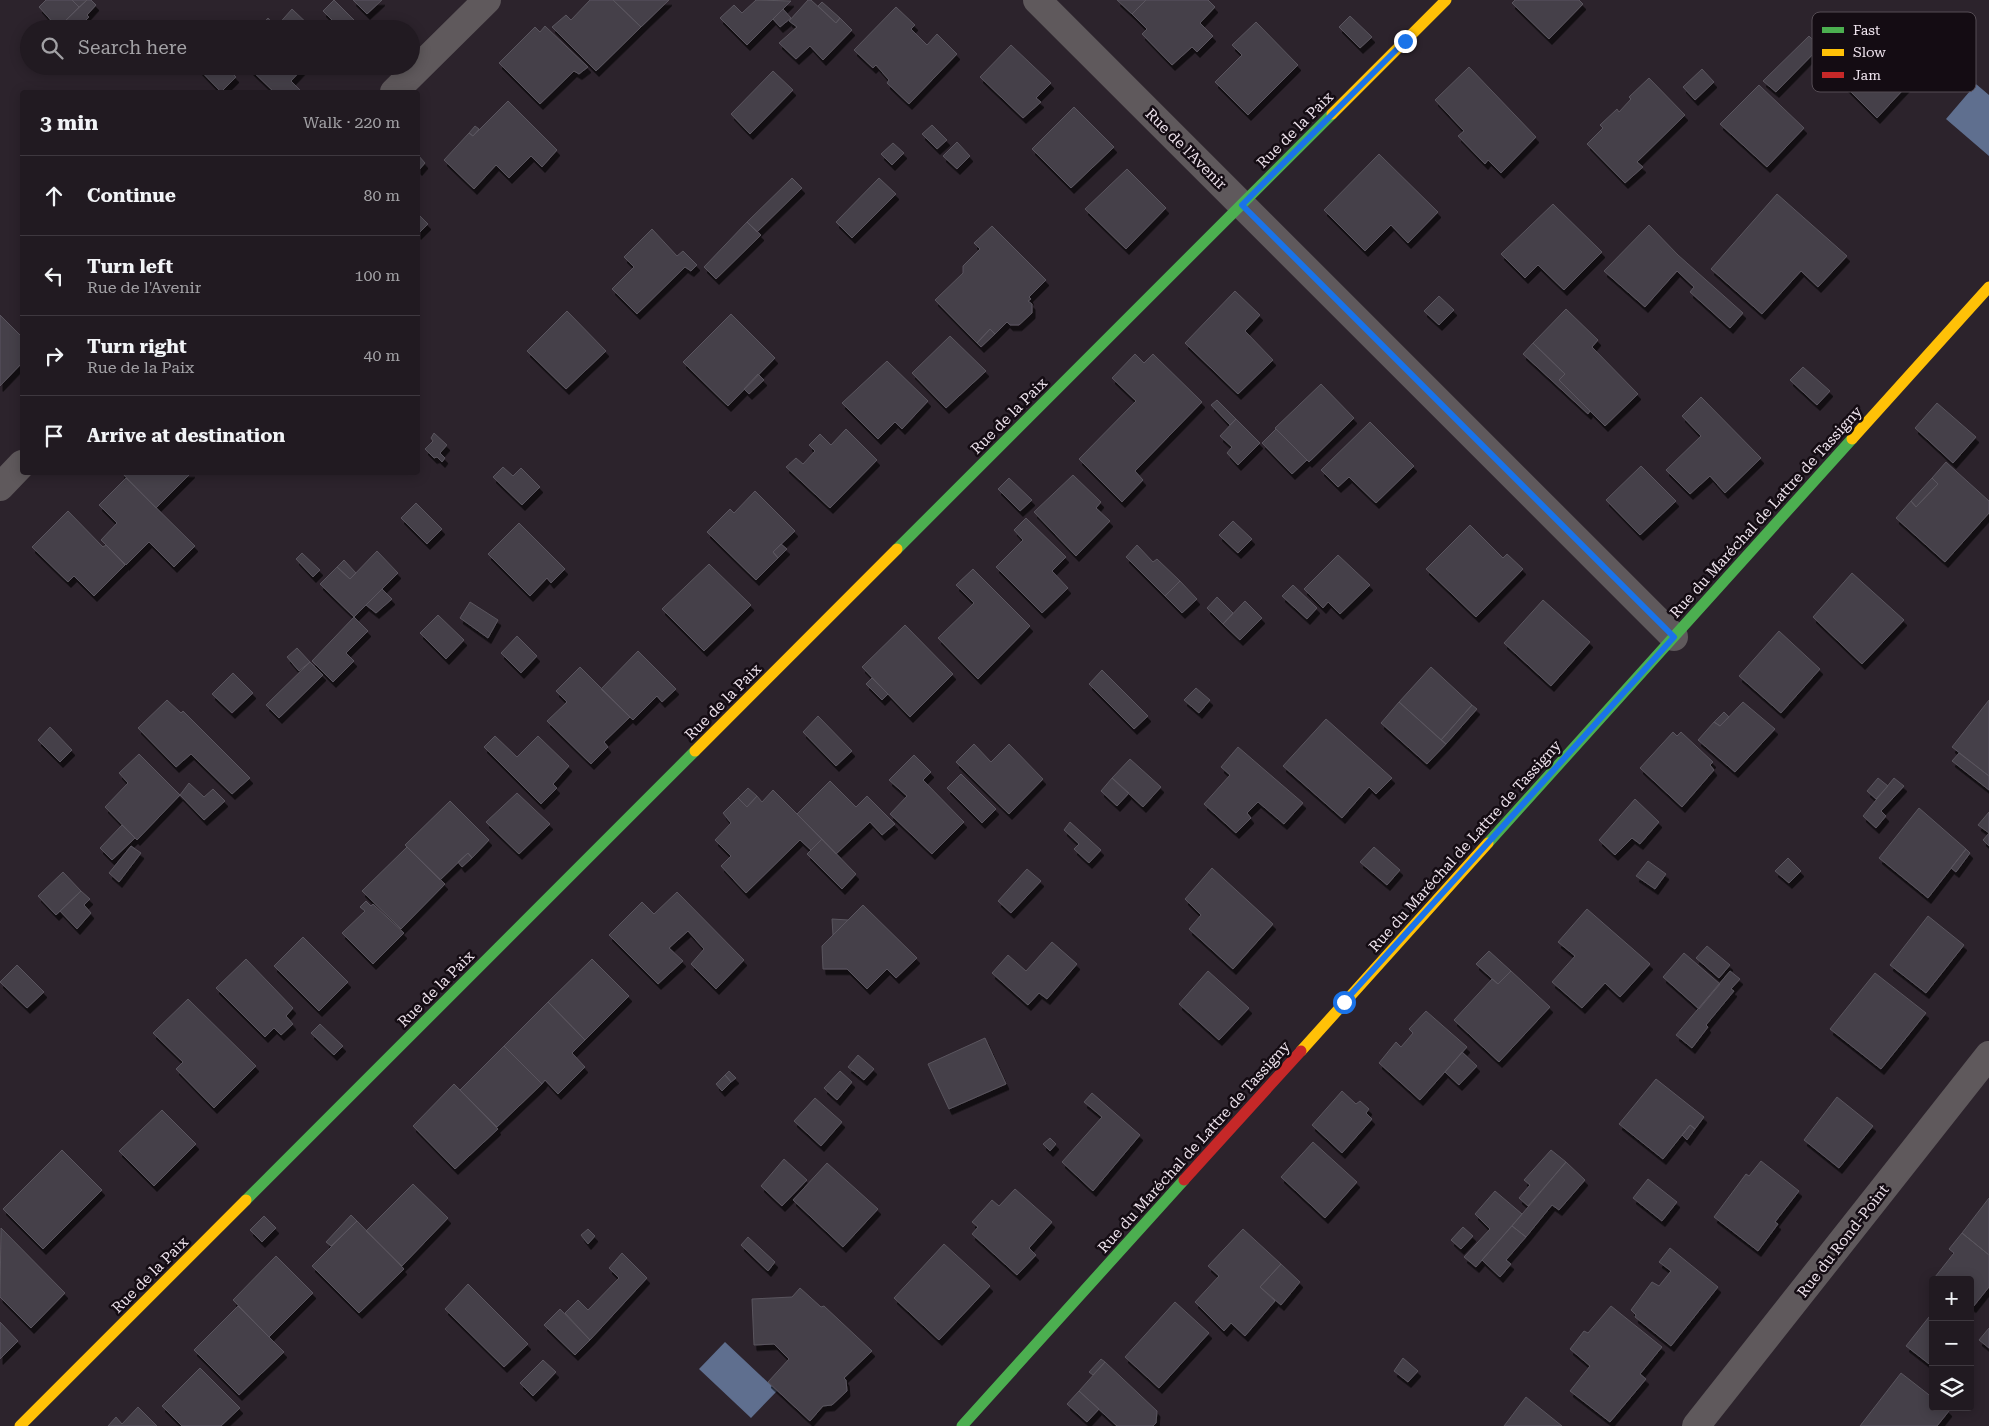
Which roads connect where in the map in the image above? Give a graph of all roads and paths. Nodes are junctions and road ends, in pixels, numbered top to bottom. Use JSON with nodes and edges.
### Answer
{"nodes":[{"id":1,"x":487,"y":0,"type":"edge"},
{"id":2,"x":1037,"y":0,"type":"edge"},
{"id":3,"x":1446,"y":0,"type":"edge"},
{"id":4,"x":420,"y":66,"type":"edge"},
{"id":5,"x":411,"y":75,"type":"edge"},
{"id":6,"x":396,"y":90,"type":"edge"},
{"id":7,"x":1242,"y":205,"type":"junction"},
{"id":8,"x":1989,"y":287,"type":"edge"},
{"id":9,"x":20,"y":466,"type":"edge"},
{"id":10,"x":0,"y":486,"type":"edge"},
{"id":11,"x":1674,"y":637,"type":"junction"},
{"id":12,"x":1989,"y":1055,"type":"edge"},
{"id":13,"x":20,"y":1426,"type":"edge"},
{"id":14,"x":962,"y":1426,"type":"edge"},
{"id":15,"x":1696,"y":1426,"type":"edge"}],
"edges":[{"from":1,"to":4,"type":"street"},
{"from":2,"to":7,"type":"street","name":"Rue de l'Avenir"},
{"from":3,"to":7,"type":"street","name":"Rue de la Paix"},
{"from":5,"to":6,"type":"street"},
{"from":7,"to":11,"type":"street","name":"Rue de l'Avenir"},
{"from":7,"to":13,"type":"street","name":"Rue de la Paix"},
{"from":8,"to":11,"type":"street","name":"Rue du Maréchal de Lattre de Tassigny"},
{"from":9,"to":10,"type":"street"},
{"from":11,"to":14,"type":"street","name":"Rue du Maréchal de Lattre de Tassigny"},
{"from":12,"to":15,"type":"street","name":"Rue du Rond-Point"}]}
